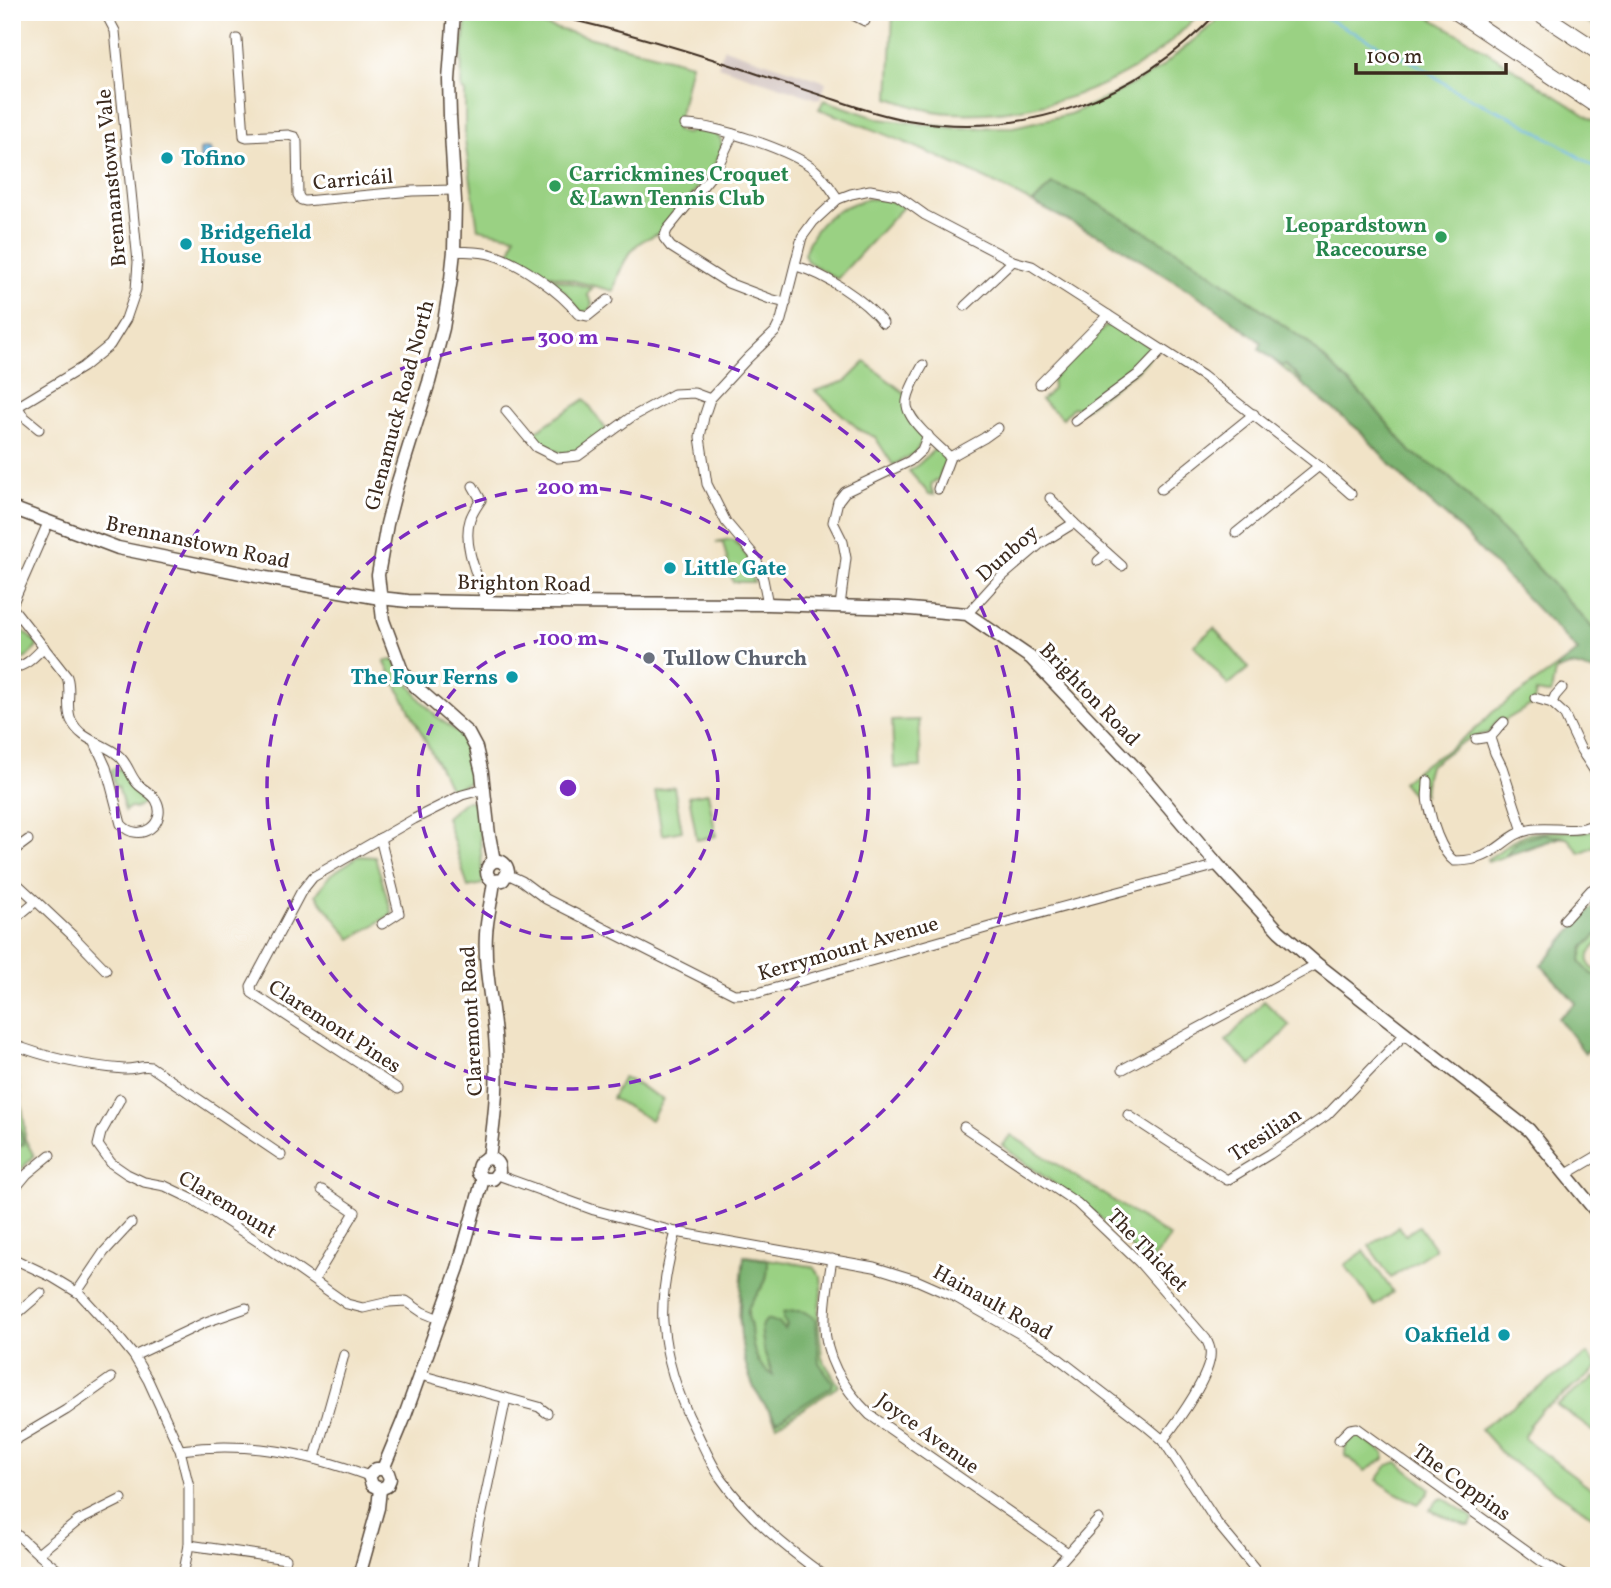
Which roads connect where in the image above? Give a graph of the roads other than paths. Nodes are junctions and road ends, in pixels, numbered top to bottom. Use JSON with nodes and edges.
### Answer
{"nodes":[{"id":1,"x":105,"y":12,"type":"edge"},
{"id":2,"x":847,"y":12,"type":"edge"},
{"id":3,"x":1457,"y":12,"type":"edge"},
{"id":4,"x":1471,"y":12,"type":"edge"},
{"id":5,"x":1538,"y":12,"type":"edge"},
{"id":6,"x":1554,"y":12,"type":"edge"},
{"id":7,"x":453,"y":17,"type":"edge"},
{"id":8,"x":865,"y":21,"type":"dead end"},
{"id":9,"x":237,"y":38,"type":"dead end"},
{"id":10,"x":1599,"y":42,"type":"edge"},
{"id":11,"x":1599,"y":52,"type":"edge"},
{"id":12,"x":1599,"y":97,"type":"edge"},
{"id":13,"x":1599,"y":107,"type":"edge"},
{"id":14,"x":685,"y":125,"type":"dead end"},
{"id":15,"x":733,"y":134,"type":"junction"},
{"id":16,"x":454,"y":190,"type":"junction"},
{"id":17,"x":838,"y":200,"type":"junction"},
{"id":18,"x":454,"y":251,"type":"junction"},
{"id":19,"x":1013,"y":261,"type":"junction"},
{"id":20,"x":796,"y":266,"type":"junction"},
{"id":21,"x":608,"y":300,"type":"dead end"},
{"id":22,"x":786,"y":303,"type":"junction"},
{"id":23,"x":965,"y":306,"type":"dead end"},
{"id":24,"x":1108,"y":314,"type":"junction"},
{"id":25,"x":883,"y":323,"type":"dead end"},
{"id":26,"x":1162,"y":350,"type":"junction"},
{"id":27,"x":923,"y":365,"type":"dead end"},
{"id":28,"x":1040,"y":384,"type":"dead end"},
{"id":29,"x":710,"y":400,"type":"junction"},
{"id":30,"x":15,"y":408,"type":"edge"},
{"id":31,"x":506,"y":411,"type":"dead end"},
{"id":32,"x":1254,"y":414,"type":"junction"},
{"id":33,"x":1075,"y":421,"type":"dead end"},
{"id":34,"x":998,"y":428,"type":"dead end"},
{"id":35,"x":39,"y":429,"type":"dead end"},
{"id":36,"x":928,"y":435,"type":"junction"},
{"id":37,"x":950,"y":457,"type":"junction"},
{"id":38,"x":1319,"y":466,"type":"junction"},
{"id":39,"x":473,"y":486,"type":"dead end"},
{"id":40,"x":937,"y":489,"type":"dead end"},
{"id":41,"x":1161,"y":489,"type":"dead end"},
{"id":42,"x":1351,"y":494,"type":"dead end"},
{"id":43,"x":1050,"y":498,"type":"dead end"},
{"id":44,"x":12,"y":508,"type":"edge"},
{"id":45,"x":48,"y":523,"type":"junction"},
{"id":46,"x":1074,"y":523,"type":"junction"},
{"id":47,"x":1236,"y":533,"type":"dead end"},
{"id":48,"x":1107,"y":553,"type":"junction"},
{"id":49,"x":1098,"y":561,"type":"dead end"},
{"id":50,"x":1122,"y":566,"type":"dead end"},
{"id":51,"x":380,"y":598,"type":"junction"},
{"id":52,"x":486,"y":601,"type":"junction"},
{"id":53,"x":768,"y":604,"type":"junction"},
{"id":54,"x":12,"y":606,"type":"edge"},
{"id":55,"x":840,"y":606,"type":"junction"},
{"id":56,"x":967,"y":614,"type":"junction"},
{"id":57,"x":44,"y":647,"type":"junction"},
{"id":58,"x":12,"y":668,"type":"edge"},
{"id":59,"x":1562,"y":688,"type":"dead end"},
{"id":60,"x":1535,"y":698,"type":"dead end"},
{"id":61,"x":1552,"y":703,"type":"junction"},
{"id":62,"x":1504,"y":722,"type":"dead end"},
{"id":63,"x":1490,"y":738,"type":"junction"},
{"id":64,"x":1476,"y":739,"type":"dead end"},
{"id":65,"x":95,"y":743,"type":"junction"},
{"id":66,"x":1599,"y":746,"type":"edge"},
{"id":67,"x":1586,"y":757,"type":"junction"},
{"id":68,"x":1428,"y":781,"type":"dead end"},
{"id":69,"x":1599,"y":782,"type":"edge"},
{"id":70,"x":485,"y":789,"type":"junction"},
{"id":71,"x":1599,"y":820,"type":"edge"},
{"id":72,"x":1523,"y":831,"type":"junction"},
{"id":73,"x":380,"y":838,"type":"junction"},
{"id":74,"x":28,"y":840,"type":"dead end"},
{"id":75,"x":12,"y":852,"type":"edge"},
{"id":76,"x":494,"y":861,"type":"junction"},
{"id":77,"x":1218,"y":865,"type":"junction"},
{"id":78,"x":507,"y":874,"type":"junction"},
{"id":79,"x":12,"y":878,"type":"edge"},
{"id":80,"x":494,"y":881,"type":"junction"},
{"id":81,"x":1599,"y":886,"type":"edge"},
{"id":82,"x":36,"y":901,"type":"junction"},
{"id":83,"x":1564,"y":920,"type":"dead end"},
{"id":84,"x":12,"y":921,"type":"edge"},
{"id":85,"x":382,"y":924,"type":"dead end"},
{"id":86,"x":1317,"y":964,"type":"junction"},
{"id":87,"x":106,"y":970,"type":"dead end"},
{"id":88,"x":1405,"y":1034,"type":"junction"},
{"id":89,"x":12,"y":1044,"type":"edge"},
{"id":90,"x":1123,"y":1069,"type":"dead end"},
{"id":91,"x":398,"y":1089,"type":"dead end"},
{"id":92,"x":120,"y":1099,"type":"dead end"},
{"id":93,"x":1128,"y":1115,"type":"dead end"},
{"id":94,"x":964,"y":1127,"type":"dead end"},
{"id":95,"x":50,"y":1154,"type":"dead end"},
{"id":96,"x":281,"y":1154,"type":"dead end"},
{"id":97,"x":1599,"y":1155,"type":"edge"},
{"id":98,"x":489,"y":1158,"type":"junction"},
{"id":99,"x":498,"y":1175,"type":"junction"},
{"id":100,"x":1565,"y":1175,"type":"junction"},
{"id":101,"x":483,"y":1179,"type":"junction"},
{"id":102,"x":322,"y":1190,"type":"dead end"},
{"id":103,"x":12,"y":1192,"type":"edge"},
{"id":104,"x":1599,"y":1214,"type":"edge"},
{"id":105,"x":131,"y":1223,"type":"dead end"},
{"id":106,"x":676,"y":1232,"type":"junction"},
{"id":107,"x":12,"y":1258,"type":"edge"},
{"id":108,"x":832,"y":1259,"type":"junction"},
{"id":109,"x":314,"y":1280,"type":"junction"},
{"id":110,"x":77,"y":1292,"type":"junction"},
{"id":111,"x":41,"y":1293,"type":"dead end"},
{"id":112,"x":246,"y":1308,"type":"dead end"},
{"id":113,"x":12,"y":1318,"type":"edge"},
{"id":114,"x":439,"y":1319,"type":"junction"},
{"id":115,"x":344,"y":1355,"type":"dead end"},
{"id":116,"x":134,"y":1356,"type":"junction"},
{"id":117,"x":420,"y":1375,"type":"junction"},
{"id":118,"x":111,"y":1378,"type":"dead end"},
{"id":119,"x":506,"y":1398,"type":"junction"},
{"id":120,"x":547,"y":1413,"type":"dead end"},
{"id":121,"x":1163,"y":1440,"type":"junction"},
{"id":122,"x":1339,"y":1440,"type":"dead end"},
{"id":123,"x":12,"y":1442,"type":"edge"},
{"id":124,"x":180,"y":1450,"type":"junction"},
{"id":125,"x":315,"y":1458,"type":"junction"},
{"id":126,"x":383,"y":1469,"type":"junction"},
{"id":127,"x":369,"y":1476,"type":"junction"},
{"id":128,"x":380,"y":1489,"type":"junction"},
{"id":129,"x":122,"y":1499,"type":"dead end"},
{"id":130,"x":1099,"y":1519,"type":"dead end"},
{"id":131,"x":12,"y":1530,"type":"edge"},
{"id":132,"x":189,"y":1545,"type":"junction"},
{"id":133,"x":1068,"y":1553,"type":"junction"},
{"id":134,"x":38,"y":1555,"type":"junction"},
{"id":135,"x":286,"y":1559,"type":"dead end"},
{"id":136,"x":65,"y":1576,"type":"edge"},
{"id":137,"x":183,"y":1576,"type":"edge"},
{"id":138,"x":359,"y":1576,"type":"edge"},
{"id":139,"x":472,"y":1576,"type":"edge"},
{"id":140,"x":825,"y":1576,"type":"edge"},
{"id":141,"x":1048,"y":1576,"type":"edge"},
{"id":142,"x":1261,"y":1576,"type":"edge"},
{"id":143,"x":1566,"y":1576,"type":"edge"}],
"edges":[{"from":1,"to":30,"type":"street","name":"Brennanstown Vale"},
{"from":2,"to":8,"type":"street"},
{"from":3,"to":13,"type":"highway"},
{"from":4,"to":12,"type":"highway"},
{"from":5,"to":11,"type":"highway"},
{"from":6,"to":10,"type":"highway"},
{"from":7,"to":16,"type":"street","name":"Glenamuck Road North"},
{"from":9,"to":16,"type":"street","name":"Carricáil"},
{"from":14,"to":15,"type":"street"},
{"from":15,"to":17,"type":"street"},
{"from":15,"to":22,"type":"street"},
{"from":16,"to":18,"type":"street","name":"Glenamuck Road North"},
{"from":17,"to":19,"type":"street"},
{"from":17,"to":20,"type":"street"},
{"from":18,"to":21,"type":"street"},
{"from":18,"to":51,"type":"street","name":"Glenamuck Road North"},
{"from":19,"to":23,"type":"street"},
{"from":19,"to":24,"type":"street"},
{"from":20,"to":22,"type":"street"},
{"from":20,"to":25,"type":"street"},
{"from":22,"to":29,"type":"street"},
{"from":24,"to":26,"type":"street"},
{"from":24,"to":28,"type":"street"},
{"from":26,"to":32,"type":"street"},
{"from":26,"to":33,"type":"street"},
{"from":27,"to":36,"type":"street"},
{"from":29,"to":31,"type":"street"},
{"from":29,"to":53,"type":"street"},
{"from":30,"to":35,"type":"street"},
{"from":32,"to":38,"type":"street"},
{"from":32,"to":41,"type":"street"},
{"from":34,"to":37,"type":"street"},
{"from":36,"to":37,"type":"street"},
{"from":36,"to":55,"type":"street"},
{"from":37,"to":40,"type":"street"},
{"from":38,"to":42,"type":"street"},
{"from":38,"to":47,"type":"street"},
{"from":39,"to":52,"type":"street"},
{"from":43,"to":46,"type":"street"},
{"from":44,"to":45,"type":"street","name":"Brennanstown Road"},
{"from":45,"to":51,"type":"street","name":"Brennanstown Road"},
{"from":45,"to":54,"type":"street"},
{"from":46,"to":48,"type":"street"},
{"from":46,"to":56,"type":"street","name":"Dunboy"},
{"from":48,"to":49,"type":"street"},
{"from":48,"to":50,"type":"street"},
{"from":51,"to":52,"type":"street","name":"Brighton Road"},
{"from":51,"to":70,"type":"street"},
{"from":52,"to":53,"type":"street","name":"Brighton Road"},
{"from":53,"to":55,"type":"street","name":"Brighton Road"},
{"from":54,"to":57,"type":"street"},
{"from":55,"to":56,"type":"street","name":"Brighton Road"},
{"from":56,"to":77,"type":"street","name":"Brighton Road"},
{"from":57,"to":58,"type":"street"},
{"from":57,"to":65,"type":"street"},
{"from":59,"to":61,"type":"street"},
{"from":60,"to":61,"type":"street"},
{"from":61,"to":67,"type":"street"},
{"from":62,"to":63,"type":"street"},
{"from":63,"to":64,"type":"street"},
{"from":63,"to":72,"type":"street"},
{"from":65,"to":65,"type":"street"},
{"from":66,"to":67,"type":"street"},
{"from":67,"to":69,"type":"street"},
{"from":68,"to":72,"type":"street"},
{"from":70,"to":73,"type":"street","name":"Claremont Pines"},
{"from":70,"to":76,"type":"street"},
{"from":71,"to":72,"type":"street"},
{"from":73,"to":85,"type":"street"},
{"from":73,"to":91,"type":"street","name":"Claremont Pines"},
{"from":74,"to":75,"type":"street"},
{"from":76,"to":78,"type":"street"},
{"from":76,"to":80,"type":"street"},
{"from":77,"to":78,"type":"street","name":"Kerrymount Avenue"},
{"from":77,"to":86,"type":"street","name":"Brighton Road"},
{"from":78,"to":80,"type":"street"},
{"from":79,"to":82,"type":"street"},
{"from":80,"to":98,"type":"street","name":"Claremont Road"},
{"from":81,"to":83,"type":"street"},
{"from":82,"to":84,"type":"street"},
{"from":82,"to":87,"type":"street"},
{"from":86,"to":88,"type":"street","name":"Brighton Road"},
{"from":86,"to":90,"type":"street"},
{"from":88,"to":93,"type":"street","name":"Tresilian"},
{"from":88,"to":100,"type":"street","name":"Brighton Road"},
{"from":89,"to":96,"type":"street"},
{"from":92,"to":109,"type":"street","name":"Claremount"},
{"from":94,"to":121,"type":"street","name":"The Thicket"},
{"from":95,"to":103,"type":"street"},
{"from":97,"to":100,"type":"street"},
{"from":98,"to":99,"type":"street"},
{"from":98,"to":101,"type":"street"},
{"from":99,"to":101,"type":"street"},
{"from":99,"to":106,"type":"street","name":"Hainault Road"},
{"from":100,"to":104,"type":"street","name":"Brighton Road"},
{"from":101,"to":114,"type":"street"},
{"from":102,"to":109,"type":"street"},
{"from":105,"to":110,"type":"street"},
{"from":106,"to":108,"type":"street","name":"Hainault Road"},
{"from":106,"to":140,"type":"street"},
{"from":107,"to":110,"type":"street"},
{"from":108,"to":121,"type":"street","name":"Hainault Road"},
{"from":108,"to":133,"type":"street","name":"Joyce Avenue"},
{"from":109,"to":114,"type":"street","name":"Claremount"},
{"from":110,"to":116,"type":"street"},
{"from":111,"to":113,"type":"street"},
{"from":112,"to":116,"type":"street"},
{"from":114,"to":117,"type":"street"},
{"from":115,"to":125,"type":"street"},
{"from":116,"to":124,"type":"street"},
{"from":117,"to":119,"type":"street"},
{"from":117,"to":126,"type":"street"},
{"from":118,"to":123,"type":"street"},
{"from":119,"to":120,"type":"street"},
{"from":119,"to":139,"type":"street"},
{"from":121,"to":142,"type":"street","name":"Hainault Road"},
{"from":122,"to":143,"type":"street","name":"The Coppins"},
{"from":124,"to":125,"type":"street"},
{"from":124,"to":132,"type":"street"},
{"from":125,"to":127,"type":"street"},
{"from":126,"to":127,"type":"street"},
{"from":126,"to":128,"type":"street"},
{"from":127,"to":128,"type":"street"},
{"from":128,"to":138,"type":"street"},
{"from":129,"to":134,"type":"street"},
{"from":130,"to":133,"type":"street"},
{"from":131,"to":134,"type":"street"},
{"from":132,"to":135,"type":"street"},
{"from":132,"to":137,"type":"street"},
{"from":133,"to":141,"type":"street"},
{"from":134,"to":136,"type":"street"}]}
